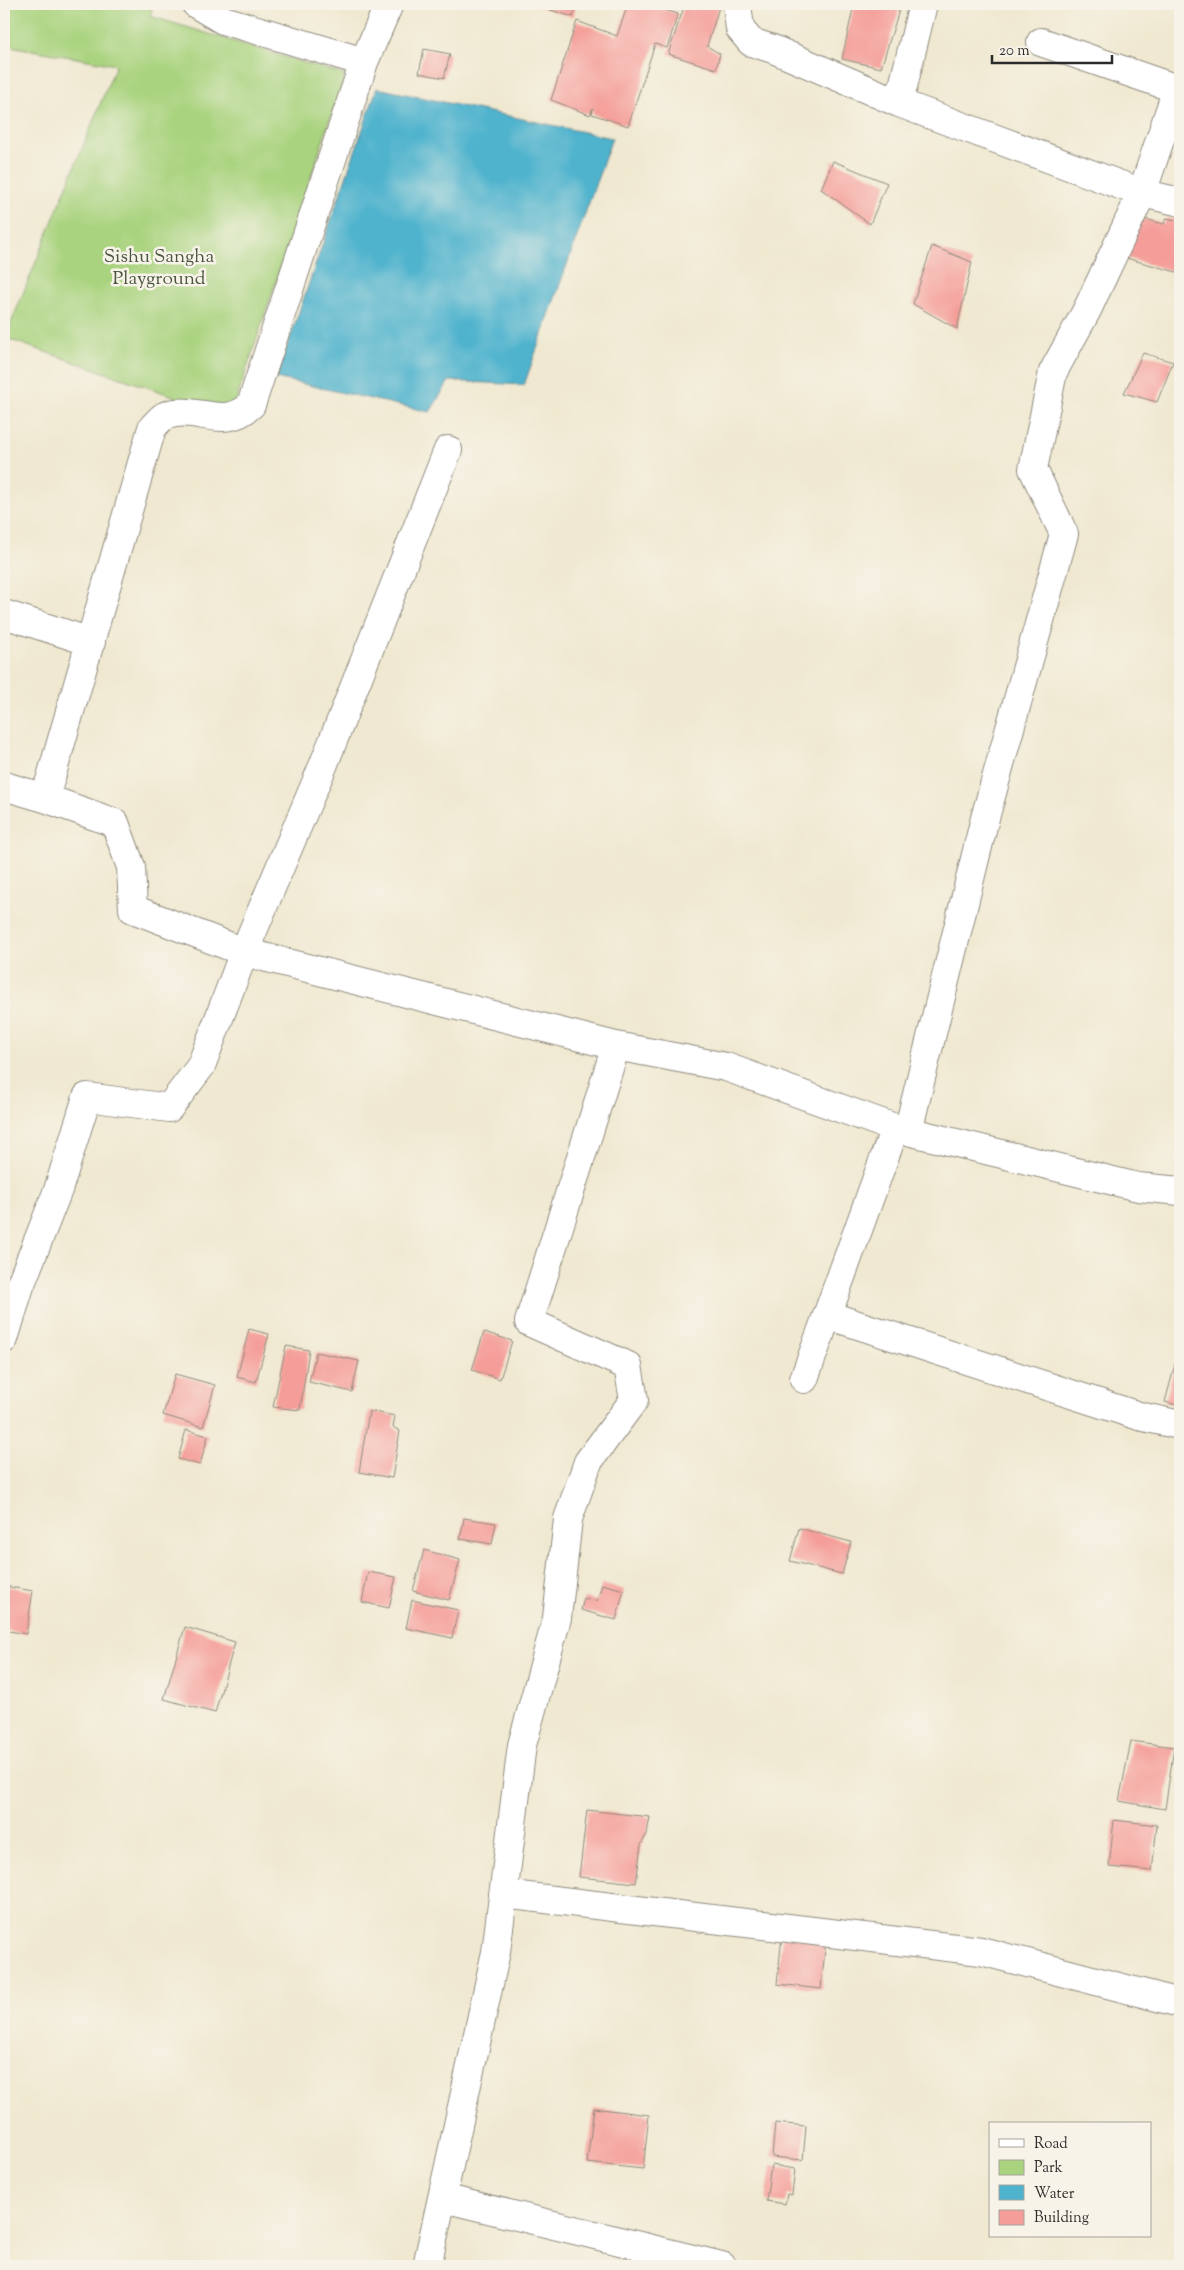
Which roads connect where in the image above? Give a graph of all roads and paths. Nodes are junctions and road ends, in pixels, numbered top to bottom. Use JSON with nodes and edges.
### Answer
{"nodes":[{"id":1,"x":196,"y":4,"type":"edge"},
{"id":2,"x":389,"y":4,"type":"edge"},
{"id":3,"x":737,"y":4,"type":"edge"},
{"id":4,"x":923,"y":4,"type":"edge"},
{"id":5,"x":1041,"y":42,"type":"dead end"},
{"id":6,"x":364,"y":62,"type":"junction"},
{"id":7,"x":1179,"y":90,"type":"edge"},
{"id":8,"x":898,"y":103,"type":"junction"},
{"id":9,"x":1142,"y":193,"type":"junction"},
{"id":10,"x":1180,"y":202,"type":"edge"},
{"id":11,"x":448,"y":450,"type":"dead end"},
{"id":12,"x":4,"y":614,"type":"edge"},
{"id":13,"x":91,"y":642,"type":"junction"},
{"id":14,"x":4,"y":786,"type":"edge"},
{"id":15,"x":45,"y":798,"type":"junction"},
{"id":16,"x":244,"y":952,"type":"junction"},
{"id":17,"x":616,"y":1046,"type":"junction"},
{"id":18,"x":902,"y":1129,"type":"junction"},
{"id":19,"x":1180,"y":1191,"type":"edge"},
{"id":20,"x":827,"y":1315,"type":"junction"},
{"id":21,"x":4,"y":1339,"type":"edge"},
{"id":22,"x":804,"y":1379,"type":"dead end"},
{"id":23,"x":1180,"y":1425,"type":"edge"},
{"id":24,"x":503,"y":1894,"type":"junction"},
{"id":25,"x":1180,"y":2003,"type":"edge"},
{"id":26,"x":443,"y":2198,"type":"junction"},
{"id":27,"x":427,"y":2266,"type":"edge"},
{"id":28,"x":722,"y":2266,"type":"edge"}],
"edges":[{"from":1,"to":6,"type":"street"},
{"from":2,"to":6,"type":"street"},
{"from":3,"to":8,"type":"street"},
{"from":4,"to":8,"type":"street"},
{"from":5,"to":7,"type":"street"},
{"from":6,"to":13,"type":"street"},
{"from":7,"to":9,"type":"street"},
{"from":8,"to":9,"type":"street"},
{"from":9,"to":10,"type":"street"},
{"from":9,"to":18,"type":"street"},
{"from":11,"to":16,"type":"street"},
{"from":12,"to":13,"type":"street"},
{"from":13,"to":15,"type":"street"},
{"from":14,"to":15,"type":"street"},
{"from":15,"to":16,"type":"street"},
{"from":16,"to":17,"type":"street"},
{"from":16,"to":21,"type":"street"},
{"from":17,"to":18,"type":"street"},
{"from":17,"to":24,"type":"street"},
{"from":18,"to":19,"type":"street"},
{"from":18,"to":20,"type":"street"},
{"from":20,"to":22,"type":"street"},
{"from":20,"to":23,"type":"street"},
{"from":24,"to":25,"type":"street"},
{"from":24,"to":26,"type":"street"},
{"from":26,"to":27,"type":"street"},
{"from":26,"to":28,"type":"street"}]}
